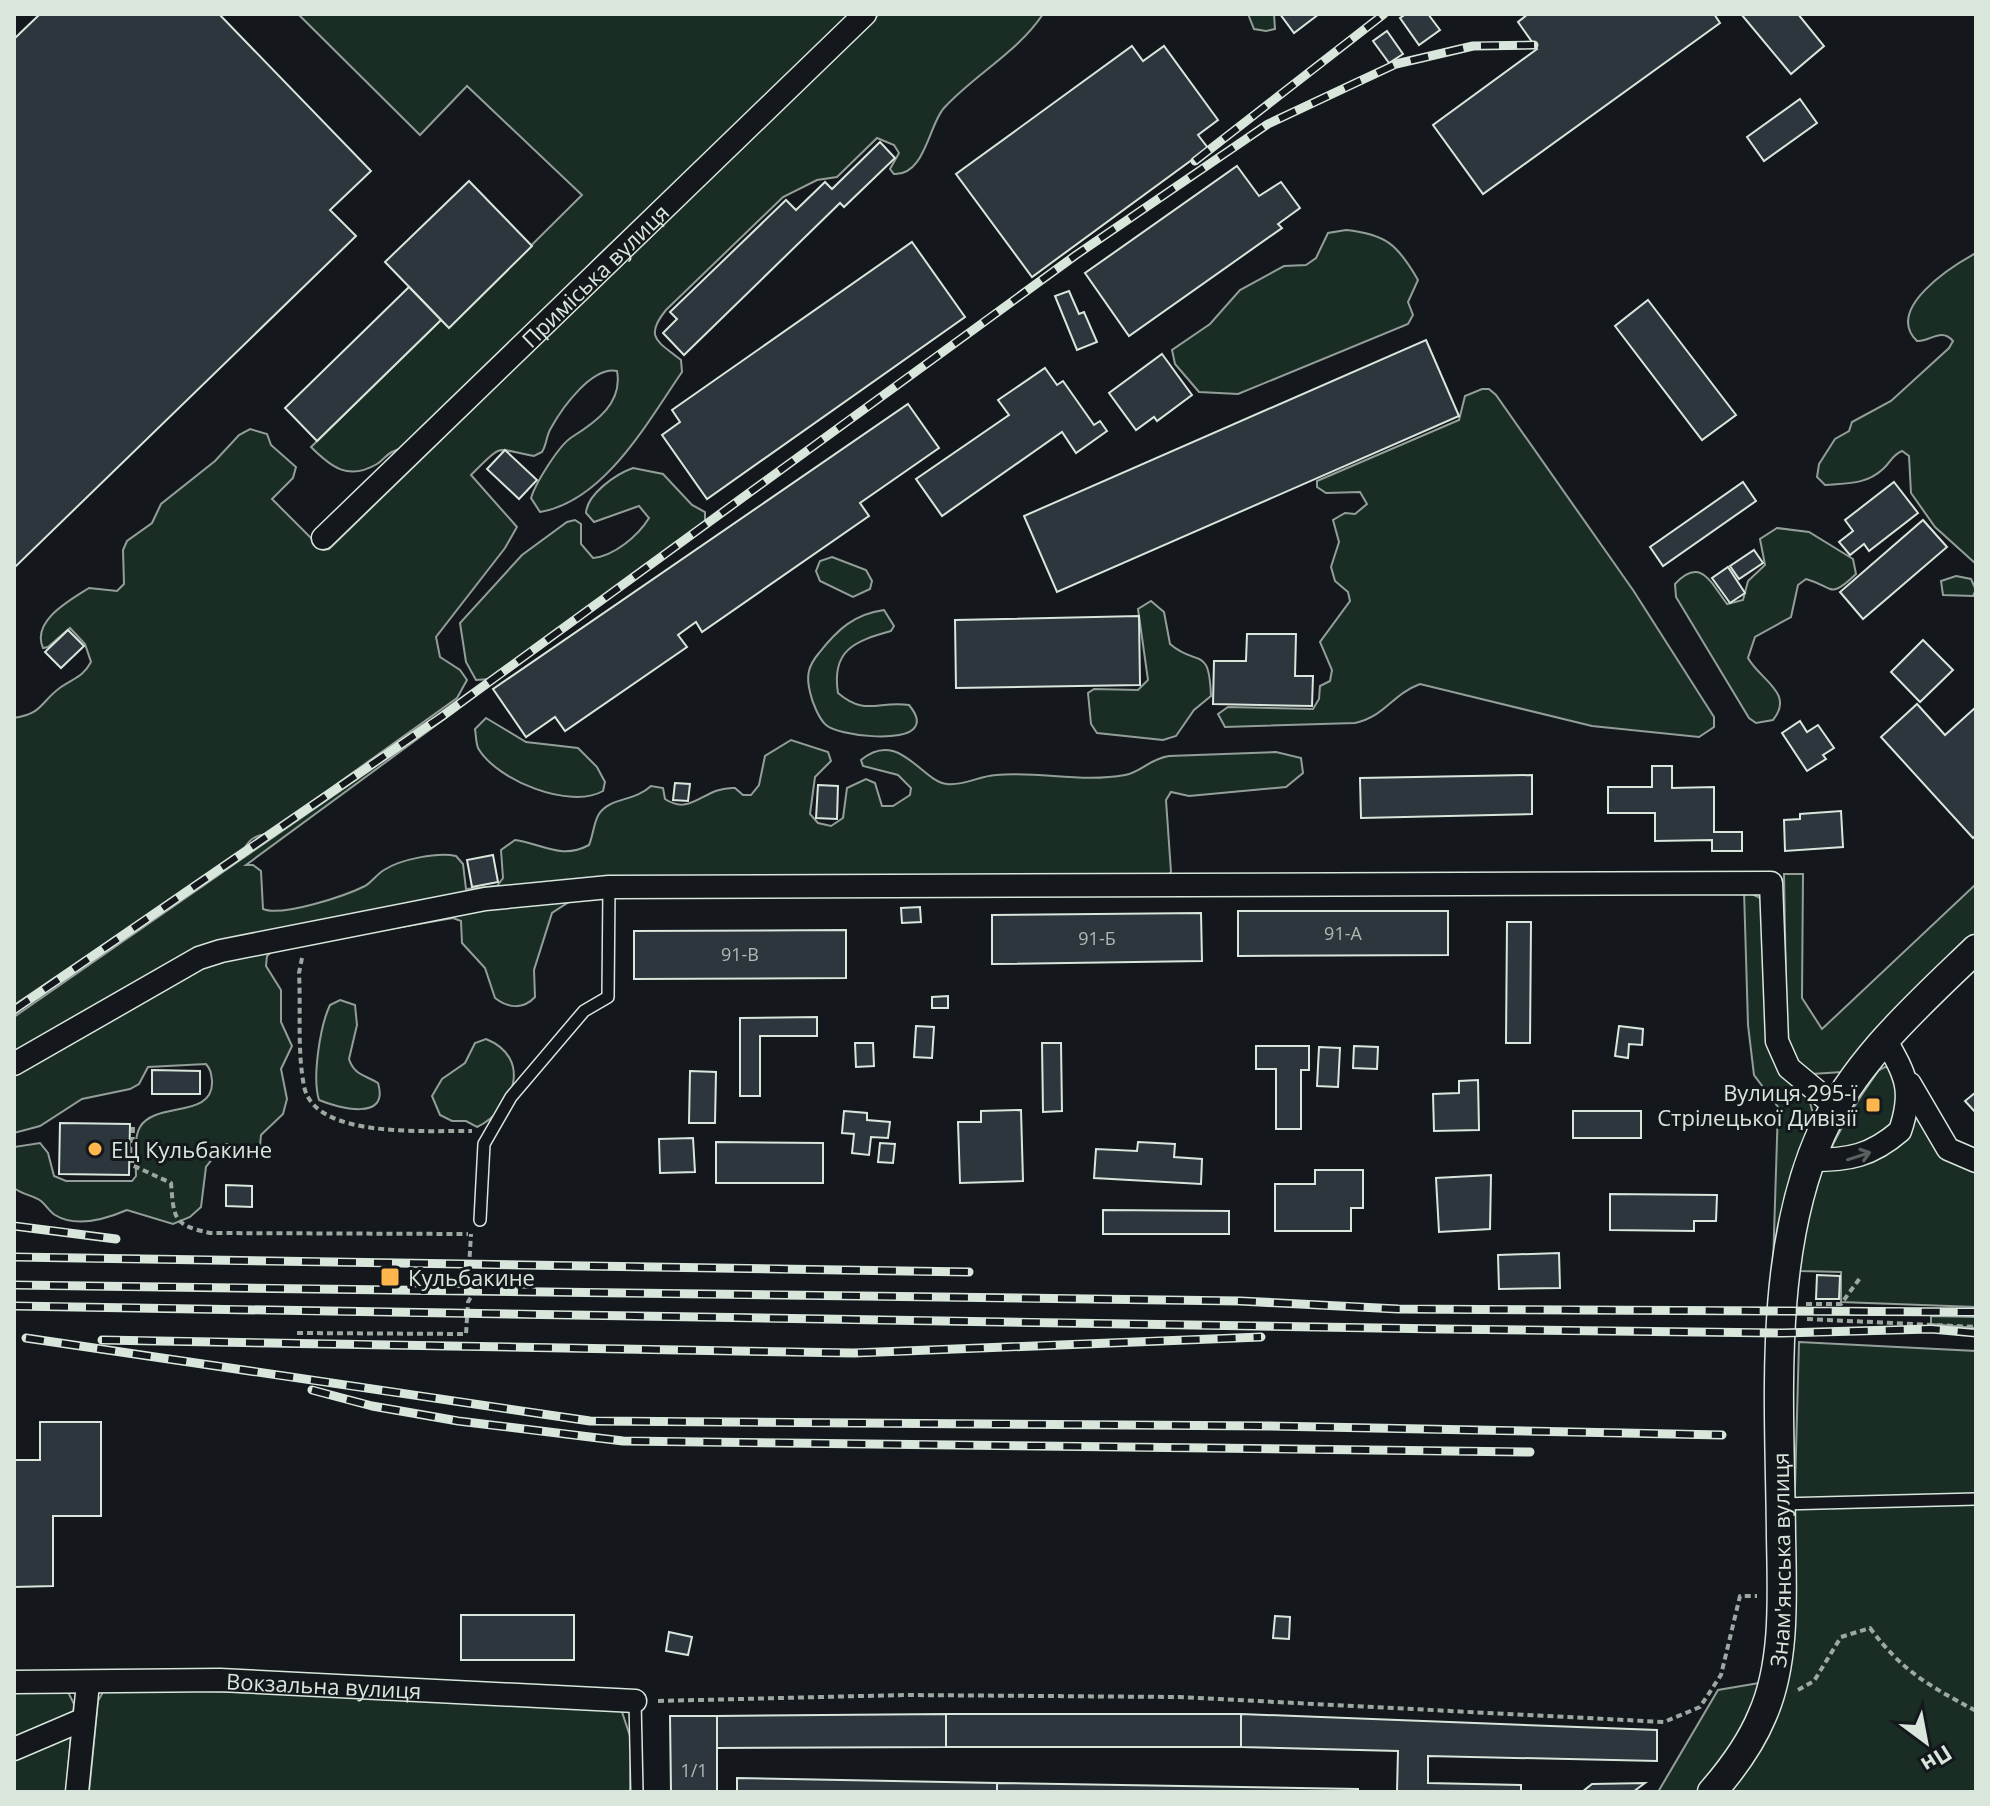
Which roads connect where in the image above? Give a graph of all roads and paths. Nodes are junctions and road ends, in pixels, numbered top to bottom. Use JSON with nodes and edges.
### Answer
{"nodes":[{"id":1,"x":865,"y":14,"type":"edge"},
{"id":2,"x":323,"y":538,"type":"dead end"},
{"id":3,"x":609,"y":887,"type":"junction"},
{"id":4,"x":308,"y":932,"type":"junction"},
{"id":5,"x":1976,"y":949,"type":"edge"},
{"id":6,"x":1885,"y":1039,"type":"junction"},
{"id":7,"x":14,"y":1064,"type":"edge"},
{"id":8,"x":1902,"y":1071,"type":"junction"},
{"id":9,"x":1836,"y":1107,"type":"junction"},
{"id":10,"x":133,"y":1127,"type":"dead end"},
{"id":11,"x":491,"y":1132,"type":"junction"},
{"id":12,"x":1812,"y":1160,"type":"junction"},
{"id":13,"x":1976,"y":1161,"type":"edge"},
{"id":14,"x":480,"y":1220,"type":"joint"},
{"id":15,"x":470,"y":1234,"type":"junction"},
{"id":16,"x":1860,"y":1278,"type":"dead end"},
{"id":17,"x":1793,"y":1310,"type":"junction"},
{"id":18,"x":1976,"y":1327,"type":"edge"},
{"id":19,"x":297,"y":1333,"type":"dead end"},
{"id":20,"x":1976,"y":1499,"type":"edge"},
{"id":21,"x":1781,"y":1504,"type":"junction"},
{"id":22,"x":1782,"y":1595,"type":"junction"},
{"id":23,"x":14,"y":1682,"type":"edge"},
{"id":24,"x":88,"y":1683,"type":"junction"},
{"id":25,"x":1771,"y":1688,"type":"junction"},
{"id":26,"x":635,"y":1701,"type":"junction"},
{"id":27,"x":1976,"y":1711,"type":"edge"},
{"id":28,"x":82,"y":1720,"type":"junction"},
{"id":29,"x":14,"y":1749,"type":"edge"},
{"id":30,"x":77,"y":1792,"type":"edge"},
{"id":31,"x":637,"y":1792,"type":"edge"},
{"id":32,"x":1712,"y":1792,"type":"edge"}],
"edges":[{"from":1,"to":2,"type":"street","name":"Приміська вулиця"},
{"from":3,"to":4,"type":"street"},
{"from":3,"to":9,"type":"street"},
{"from":3,"to":11,"type":"lane"},
{"from":4,"to":7,"type":"street"},
{"from":4,"to":11,"type":"path"},
{"from":5,"to":6,"type":"street","name":"Знам'янська вулиця"},
{"from":6,"to":8,"type":"street"},
{"from":6,"to":9,"type":"street","name":"Знам'янська вулиця"},
{"from":12,"to":8,"type":"street","one_way":true},
{"from":8,"to":13,"type":"street"},
{"from":9,"to":12,"type":"street","name":"Знам'янська вулиця"},
{"from":10,"to":15,"type":"path"},
{"from":11,"to":14,"type":"lane"},
{"from":12,"to":17,"type":"street","name":"Знам'янська вулиця"},
{"from":14,"to":15,"type":"path"},
{"from":15,"to":19,"type":"path"},
{"from":16,"to":17,"type":"path"},
{"from":17,"to":18,"type":"path"},
{"from":17,"to":21,"type":"street","name":"Знам'янська вулиця"},
{"from":20,"to":21,"type":"lane"},
{"from":21,"to":22,"type":"street","name":"Знам'янська вулиця"},
{"from":22,"to":25,"type":"street","name":"Знам'янська вулиця"},
{"from":22,"to":26,"type":"path"},
{"from":23,"to":24,"type":"street","name":"Вокзальна вулиця"},
{"from":24,"to":26,"type":"street","name":"Вокзальна вулиця"},
{"from":24,"to":28,"type":"street"},
{"from":25,"to":27,"type":"path"},
{"from":25,"to":32,"type":"street","name":"Знам'янська вулиця"},
{"from":26,"to":31,"type":"lane"},
{"from":28,"to":29,"type":"street"},
{"from":28,"to":30,"type":"street"}]}
